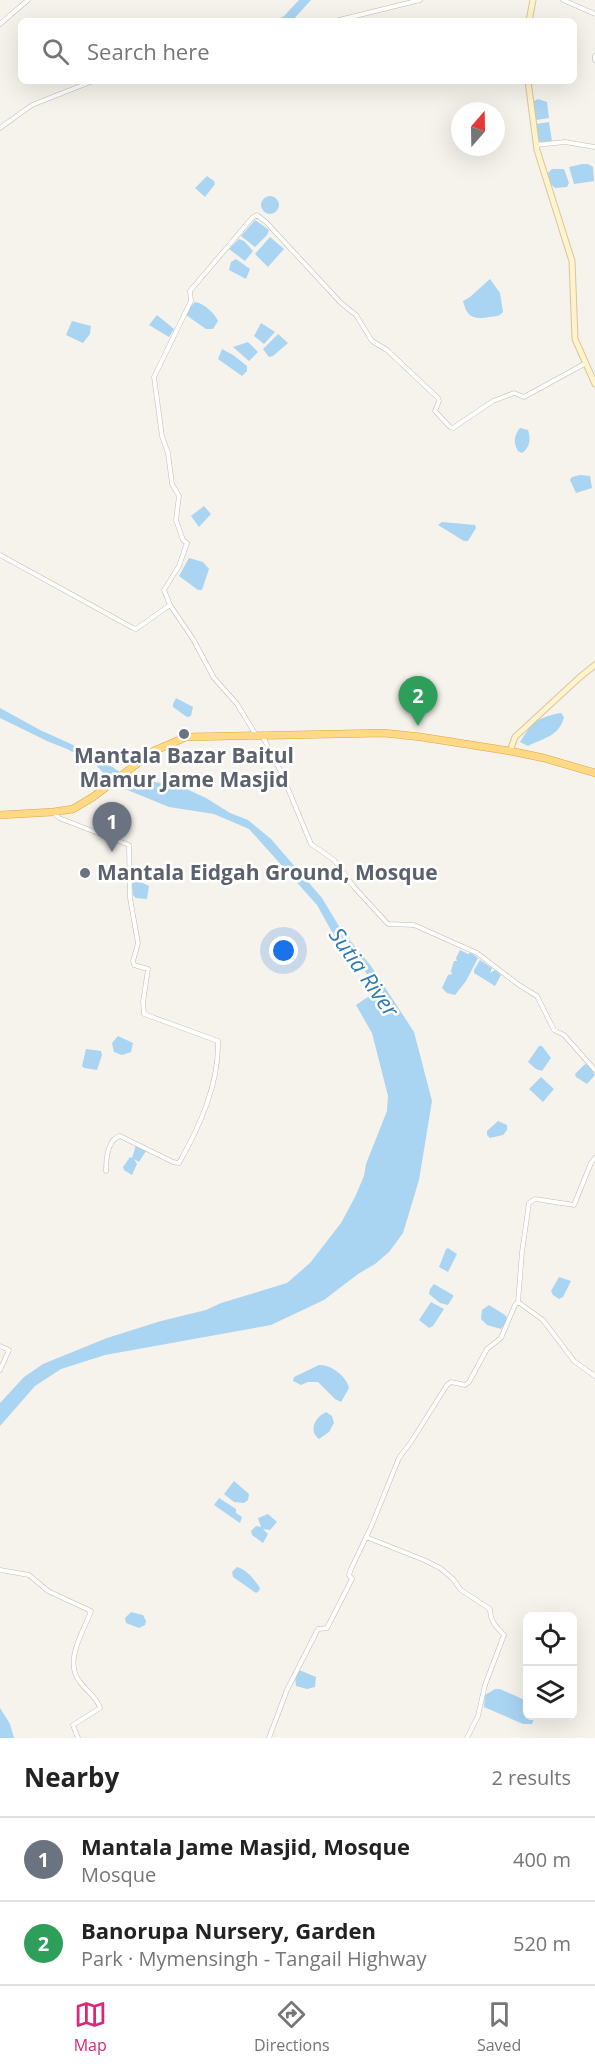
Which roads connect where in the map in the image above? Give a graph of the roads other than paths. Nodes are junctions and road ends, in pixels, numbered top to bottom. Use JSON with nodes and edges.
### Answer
{"nodes":[{"id":1,"x":28,"y":0,"type":"edge"},
{"id":2,"x":420,"y":0,"type":"edge"},
{"id":3,"x":533,"y":0,"type":"edge"},
{"id":4,"x":563,"y":0,"type":"edge"},
{"id":5,"x":595,"y":14,"type":"edge"},
{"id":6,"x":347,"y":18,"type":"edge"},
{"id":7,"x":530,"y":18,"type":"edge"},
{"id":8,"x":0,"y":24,"type":"edge"},
{"id":9,"x":85,"y":84,"type":"edge"},
{"id":10,"x":528,"y":84,"type":"edge"},
{"id":11,"x":0,"y":128,"type":"edge"},
{"id":12,"x":536,"y":145,"type":"junction"},
{"id":13,"x":595,"y":147,"type":"edge"},
{"id":14,"x":586,"y":363,"type":"junction"},
{"id":15,"x":595,"y":384,"type":"edge"},
{"id":16,"x":0,"y":555,"type":"edge"},
{"id":17,"x":170,"y":605,"type":"junction"},
{"id":18,"x":595,"y":665,"type":"edge"},
{"id":19,"x":259,"y":735,"type":"junction"},
{"id":20,"x":510,"y":751,"type":"junction"},
{"id":21,"x":595,"y":773,"type":"edge"},
{"id":22,"x":53,"y":813,"type":"junction"},
{"id":23,"x":0,"y":815,"type":"edge"},
{"id":24,"x":595,"y":1070,"type":"edge"},
{"id":25,"x":595,"y":1158,"type":"edge"},
{"id":26,"x":106,"y":1171,"type":"dead end"},
{"id":27,"x":518,"y":1302,"type":"junction"},
{"id":28,"x":0,"y":1346,"type":"edge"},
{"id":29,"x":0,"y":1370,"type":"edge"},
{"id":30,"x":595,"y":1376,"type":"edge"},
{"id":31,"x":366,"y":1537,"type":"junction"},
{"id":32,"x":0,"y":1570,"type":"edge"},
{"id":33,"x":78,"y":1738,"type":"edge"},
{"id":34,"x":270,"y":1738,"type":"edge"},
{"id":35,"x":467,"y":1738,"type":"edge"}],
"edges":[{"from":1,"to":8,"type":"street"},
{"from":2,"to":6,"type":"street"},
{"from":3,"to":7,"type":"main road"},
{"from":4,"to":5,"type":"street"},
{"from":9,"to":11,"type":"street"},
{"from":10,"to":12,"type":"main road"},
{"from":12,"to":13,"type":"street"},
{"from":12,"to":14,"type":"main road"},
{"from":14,"to":15,"type":"main road"},
{"from":14,"to":17,"type":"street"},
{"from":16,"to":17,"type":"street"},
{"from":17,"to":19,"type":"street"},
{"from":18,"to":20,"type":"main road"},
{"from":19,"to":20,"type":"highway"},
{"from":19,"to":22,"type":"highway"},
{"from":19,"to":24,"type":"street"},
{"from":20,"to":21,"type":"highway"},
{"from":22,"to":23,"type":"highway"},
{"from":22,"to":26,"type":"street"},
{"from":25,"to":27,"type":"street"},
{"from":27,"to":30,"type":"street"},
{"from":27,"to":31,"type":"street"},
{"from":28,"to":29,"type":"street"},
{"from":31,"to":34,"type":"street"},
{"from":31,"to":35,"type":"street"},
{"from":32,"to":33,"type":"street"}]}
